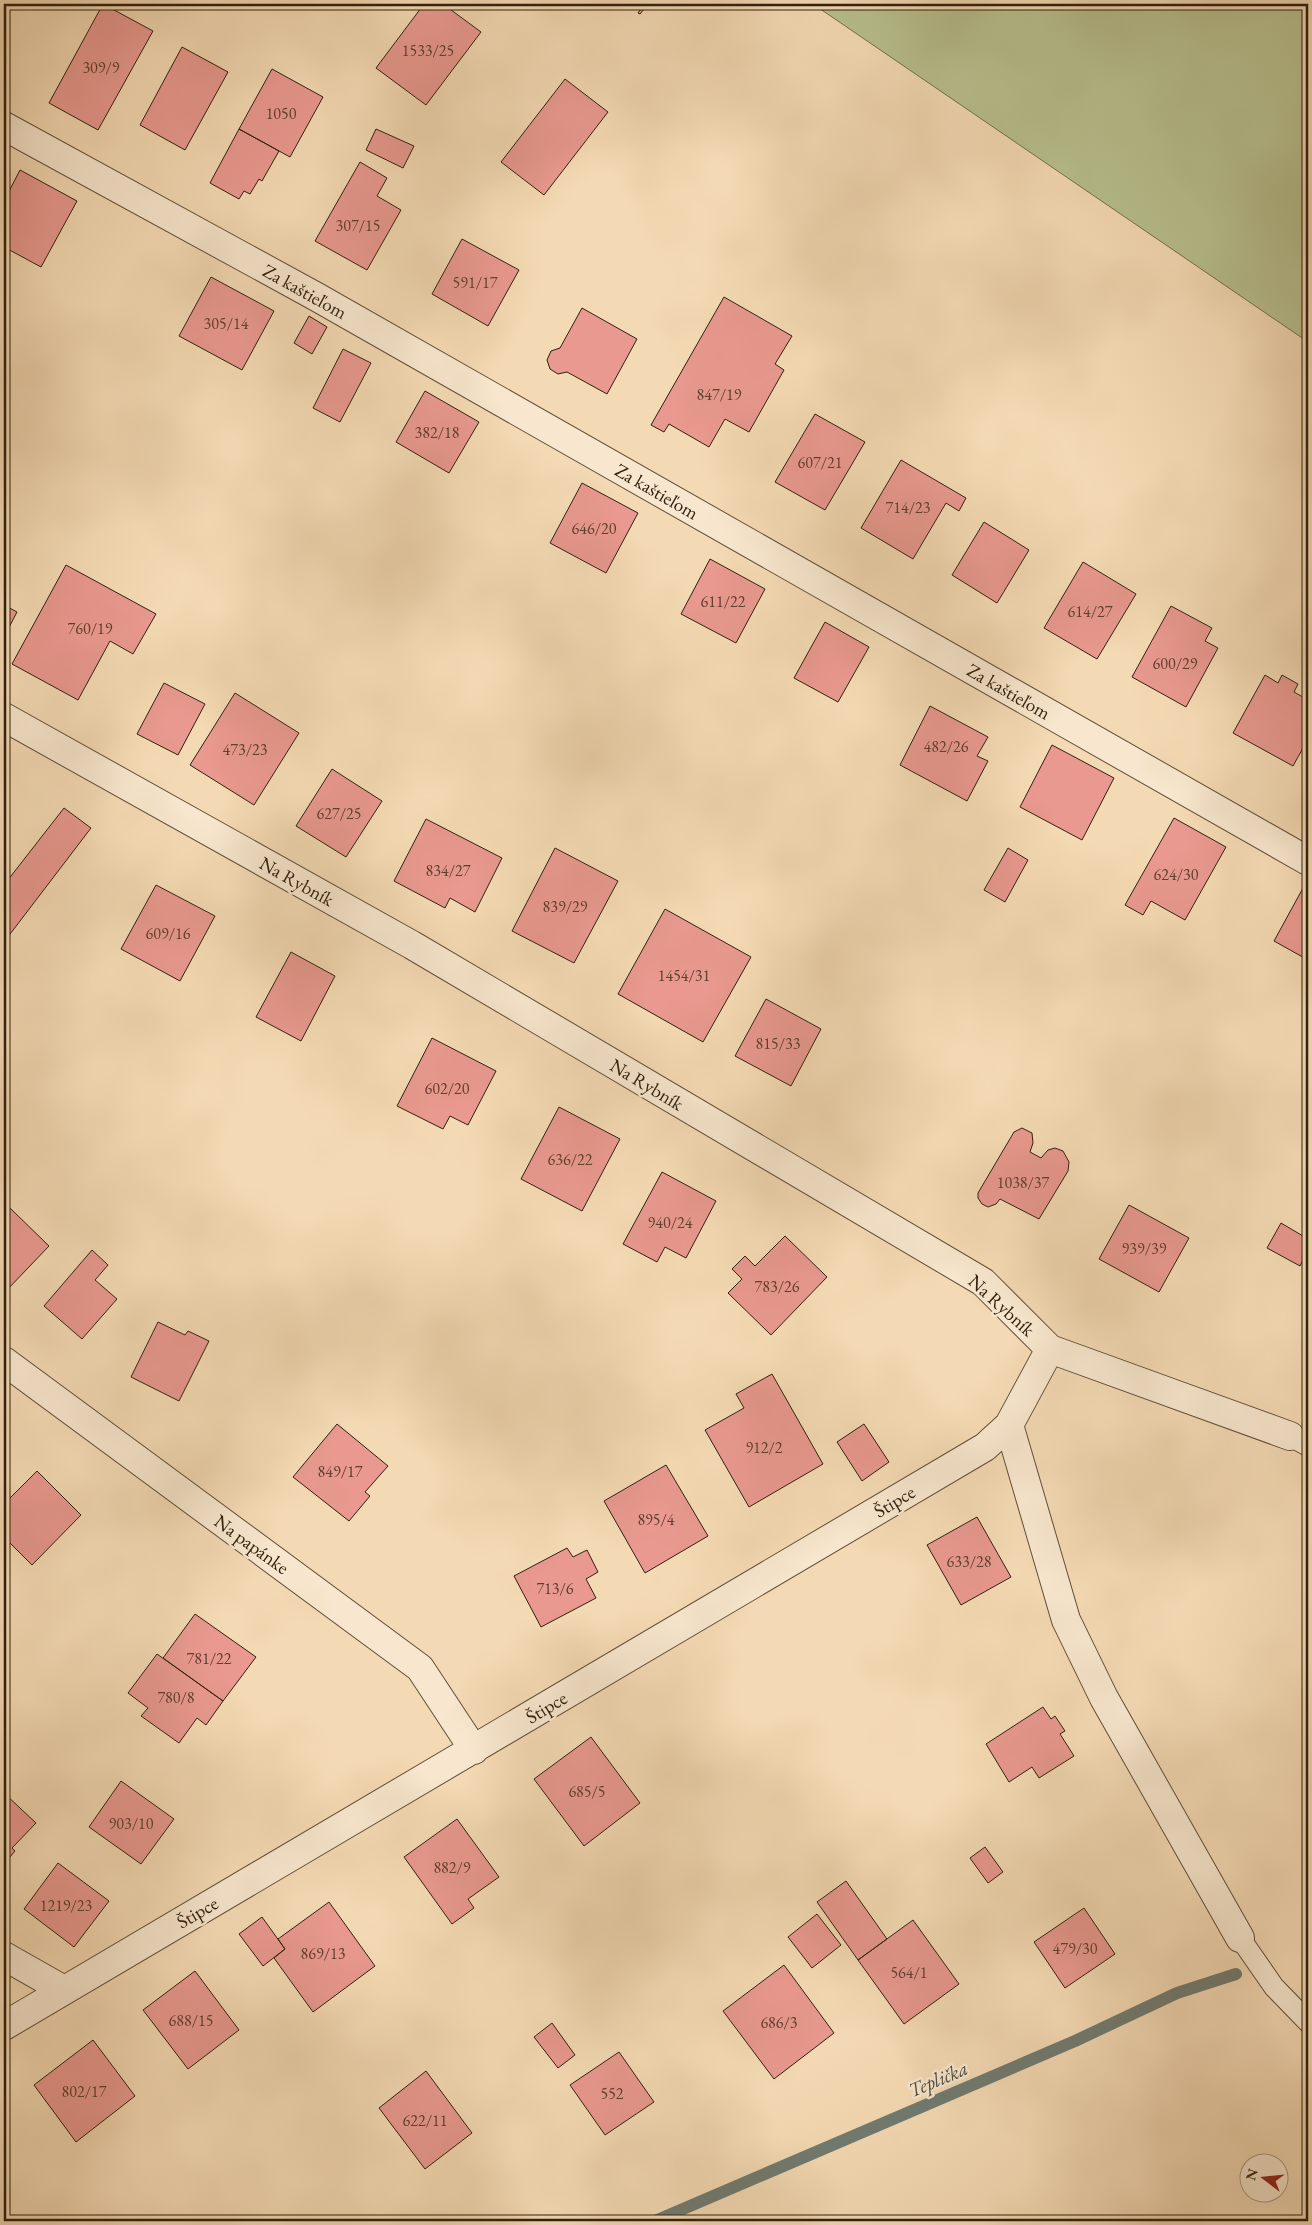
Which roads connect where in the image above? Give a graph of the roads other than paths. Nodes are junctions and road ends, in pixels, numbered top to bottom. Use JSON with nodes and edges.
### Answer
{"nodes":[{"id":1,"x":4,"y":126,"type":"edge"},
{"id":2,"x":4,"y":717,"type":"edge"},
{"id":3,"x":1308,"y":862,"type":"edge"},
{"id":4,"x":1050,"y":1350,"type":"junction"},
{"id":5,"x":4,"y":1361,"type":"edge"},
{"id":6,"x":1009,"y":1425,"type":"junction"},
{"id":7,"x":1299,"y":1441,"type":"edge"},
{"id":8,"x":474,"y":1750,"type":"junction"},
{"id":9,"x":1240,"y":1938,"type":"joint"},
{"id":10,"x":4,"y":1956,"type":"edge"},
{"id":11,"x":64,"y":1990,"type":"junction"},
{"id":12,"x":1308,"y":2022,"type":"edge"},
{"id":13,"x":4,"y":2026,"type":"edge"}],
"edges":[{"from":1,"to":3,"type":"street","name":"Za kaštieľom"},
{"from":2,"to":4,"type":"street","name":"Na Rybník"},
{"from":4,"to":6,"type":"street","name":"Štipce"},
{"from":4,"to":7,"type":"street","name":"Na Rybník"},
{"from":5,"to":8,"type":"street","name":"Na papánke"},
{"from":6,"to":8,"type":"street","name":"Štipce"},
{"from":6,"to":9,"type":"street"},
{"from":8,"to":11,"type":"street","name":"Štipce"},
{"from":9,"to":12,"type":"lane"},
{"from":10,"to":11,"type":"street"},
{"from":11,"to":13,"type":"street","name":"Štipce"}]}
